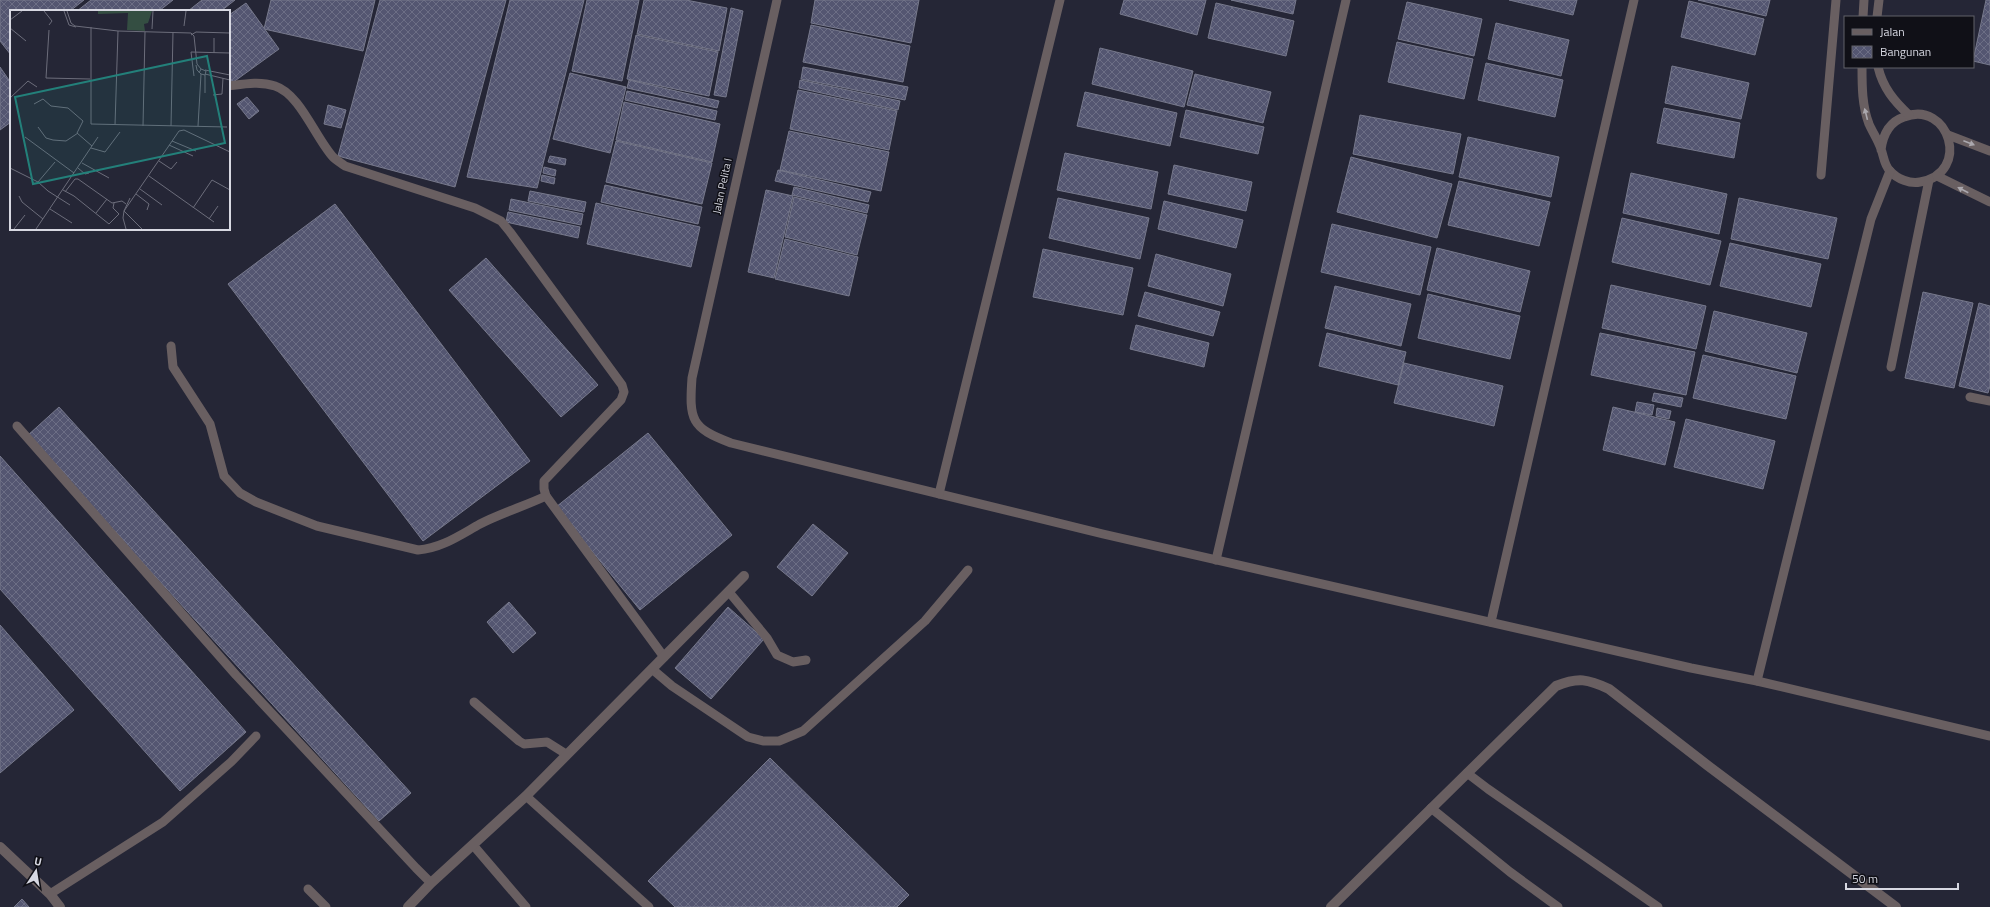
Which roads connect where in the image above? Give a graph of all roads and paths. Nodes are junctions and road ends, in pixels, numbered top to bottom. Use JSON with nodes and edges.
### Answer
{"nodes":[{"id":1,"x":776,"y":0,"type":"edge"},
{"id":2,"x":1060,"y":0,"type":"edge"},
{"id":3,"x":1346,"y":0,"type":"edge"},
{"id":4,"x":1634,"y":0,"type":"edge"},
{"id":5,"x":1836,"y":0,"type":"edge"},
{"id":6,"x":1864,"y":0,"type":"edge"},
{"id":7,"x":1880,"y":0,"type":"edge"},
{"id":8,"x":1863,"y":16,"type":"edge"},
{"id":9,"x":1877,"y":16,"type":"edge"},
{"id":10,"x":1862,"y":68,"type":"edge"},
{"id":11,"x":1878,"y":68,"type":"edge"},
{"id":12,"x":230,"y":86,"type":"edge"},
{"id":13,"x":1909,"y":115,"type":"junction"},
{"id":14,"x":1948,"y":135,"type":"junction"},
{"id":15,"x":1881,"y":150,"type":"junction"},
{"id":16,"x":1990,"y":151,"type":"edge"},
{"id":17,"x":1890,"y":171,"type":"junction"},
{"id":18,"x":1821,"y":175,"type":"dead end"},
{"id":19,"x":1933,"y":178,"type":"junction"},
{"id":20,"x":1990,"y":202,"type":"edge"},
{"id":21,"x":171,"y":346,"type":"dead end"},
{"id":22,"x":1891,"y":367,"type":"dead end"},
{"id":23,"x":1970,"y":397,"type":"dead end"},
{"id":24,"x":1990,"y":401,"type":"edge"},
{"id":25,"x":17,"y":426,"type":"dead end"},
{"id":26,"x":939,"y":494,"type":"junction"},
{"id":27,"x":546,"y":496,"type":"junction"},
{"id":28,"x":1216,"y":560,"type":"junction"},
{"id":29,"x":968,"y":570,"type":"dead end"},
{"id":30,"x":744,"y":576,"type":"dead end"},
{"id":31,"x":729,"y":592,"type":"junction"},
{"id":32,"x":1491,"y":622,"type":"junction"},
{"id":33,"x":664,"y":657,"type":"junction"},
{"id":34,"x":806,"y":660,"type":"dead end"},
{"id":35,"x":652,"y":669,"type":"junction"},
{"id":36,"x":1758,"y":681,"type":"junction"},
{"id":37,"x":474,"y":702,"type":"dead end"},
{"id":38,"x":256,"y":736,"type":"dead end"},
{"id":39,"x":1990,"y":736,"type":"edge"},
{"id":40,"x":566,"y":754,"type":"junction"},
{"id":41,"x":1467,"y":773,"type":"junction"},
{"id":42,"x":526,"y":796,"type":"junction"},
{"id":43,"x":1431,"y":808,"type":"junction"},
{"id":44,"x":473,"y":845,"type":"junction"},
{"id":45,"x":0,"y":847,"type":"edge"},
{"id":46,"x":431,"y":883,"type":"junction"},
{"id":47,"x":308,"y":889,"type":"dead end"},
{"id":48,"x":50,"y":894,"type":"junction"},
{"id":49,"x":60,"y":907,"type":"edge"},
{"id":50,"x":326,"y":907,"type":"edge"},
{"id":51,"x":408,"y":907,"type":"edge"},
{"id":52,"x":526,"y":907,"type":"edge"},
{"id":53,"x":649,"y":907,"type":"edge"},
{"id":54,"x":1331,"y":907,"type":"edge"},
{"id":55,"x":1558,"y":907,"type":"edge"},
{"id":56,"x":1658,"y":907,"type":"edge"},
{"id":57,"x":1896,"y":907,"type":"edge"}],
"edges":[{"from":1,"to":26,"type":"lane","name":"Jalan Pelita I"},
{"from":2,"to":26,"type":"lane"},
{"from":3,"to":28,"type":"lane"},
{"from":4,"to":32,"type":"lane"},
{"from":5,"to":18,"type":"lane"},
{"from":6,"to":8,"type":"lane"},
{"from":7,"to":9,"type":"lane"},
{"from":15,"to":10,"type":"lane","one_way":true},
{"from":11,"to":13,"type":"lane"},
{"from":12,"to":27,"type":"lane"},
{"from":13,"to":14,"type":"lane"},
{"from":13,"to":15,"type":"lane"},
{"from":14,"to":16,"type":"lane","one_way":true},
{"from":14,"to":19,"type":"lane"},
{"from":15,"to":17,"type":"lane"},
{"from":17,"to":19,"type":"lane"},
{"from":17,"to":36,"type":"lane"},
{"from":20,"to":19,"type":"lane","one_way":true},
{"from":19,"to":22,"type":"lane"},
{"from":21,"to":27,"type":"lane"},
{"from":23,"to":24,"type":"lane"},
{"from":25,"to":46,"type":"lane"},
{"from":26,"to":28,"type":"lane","name":"Jalan Pelita I"},
{"from":27,"to":33,"type":"lane"},
{"from":28,"to":32,"type":"lane","name":"Jalan Pelita I"},
{"from":29,"to":35,"type":"lane"},
{"from":30,"to":31,"type":"street"},
{"from":31,"to":33,"type":"street"},
{"from":31,"to":34,"type":"lane"},
{"from":32,"to":36,"type":"lane","name":"Jalan Pelita I"},
{"from":33,"to":35,"type":"street"},
{"from":35,"to":40,"type":"street"},
{"from":36,"to":39,"type":"lane","name":"Jalan Pelita I"},
{"from":37,"to":40,"type":"lane"},
{"from":38,"to":48,"type":"lane"},
{"from":40,"to":42,"type":"street"},
{"from":41,"to":43,"type":"street"},
{"from":41,"to":56,"type":"lane"},
{"from":41,"to":57,"type":"street"},
{"from":42,"to":44,"type":"street"},
{"from":42,"to":53,"type":"lane"},
{"from":43,"to":54,"type":"street"},
{"from":43,"to":55,"type":"lane"},
{"from":44,"to":46,"type":"street"},
{"from":44,"to":52,"type":"lane"},
{"from":45,"to":48,"type":"street"},
{"from":46,"to":51,"type":"street"},
{"from":47,"to":50,"type":"lane"},
{"from":48,"to":49,"type":"street"}]}
